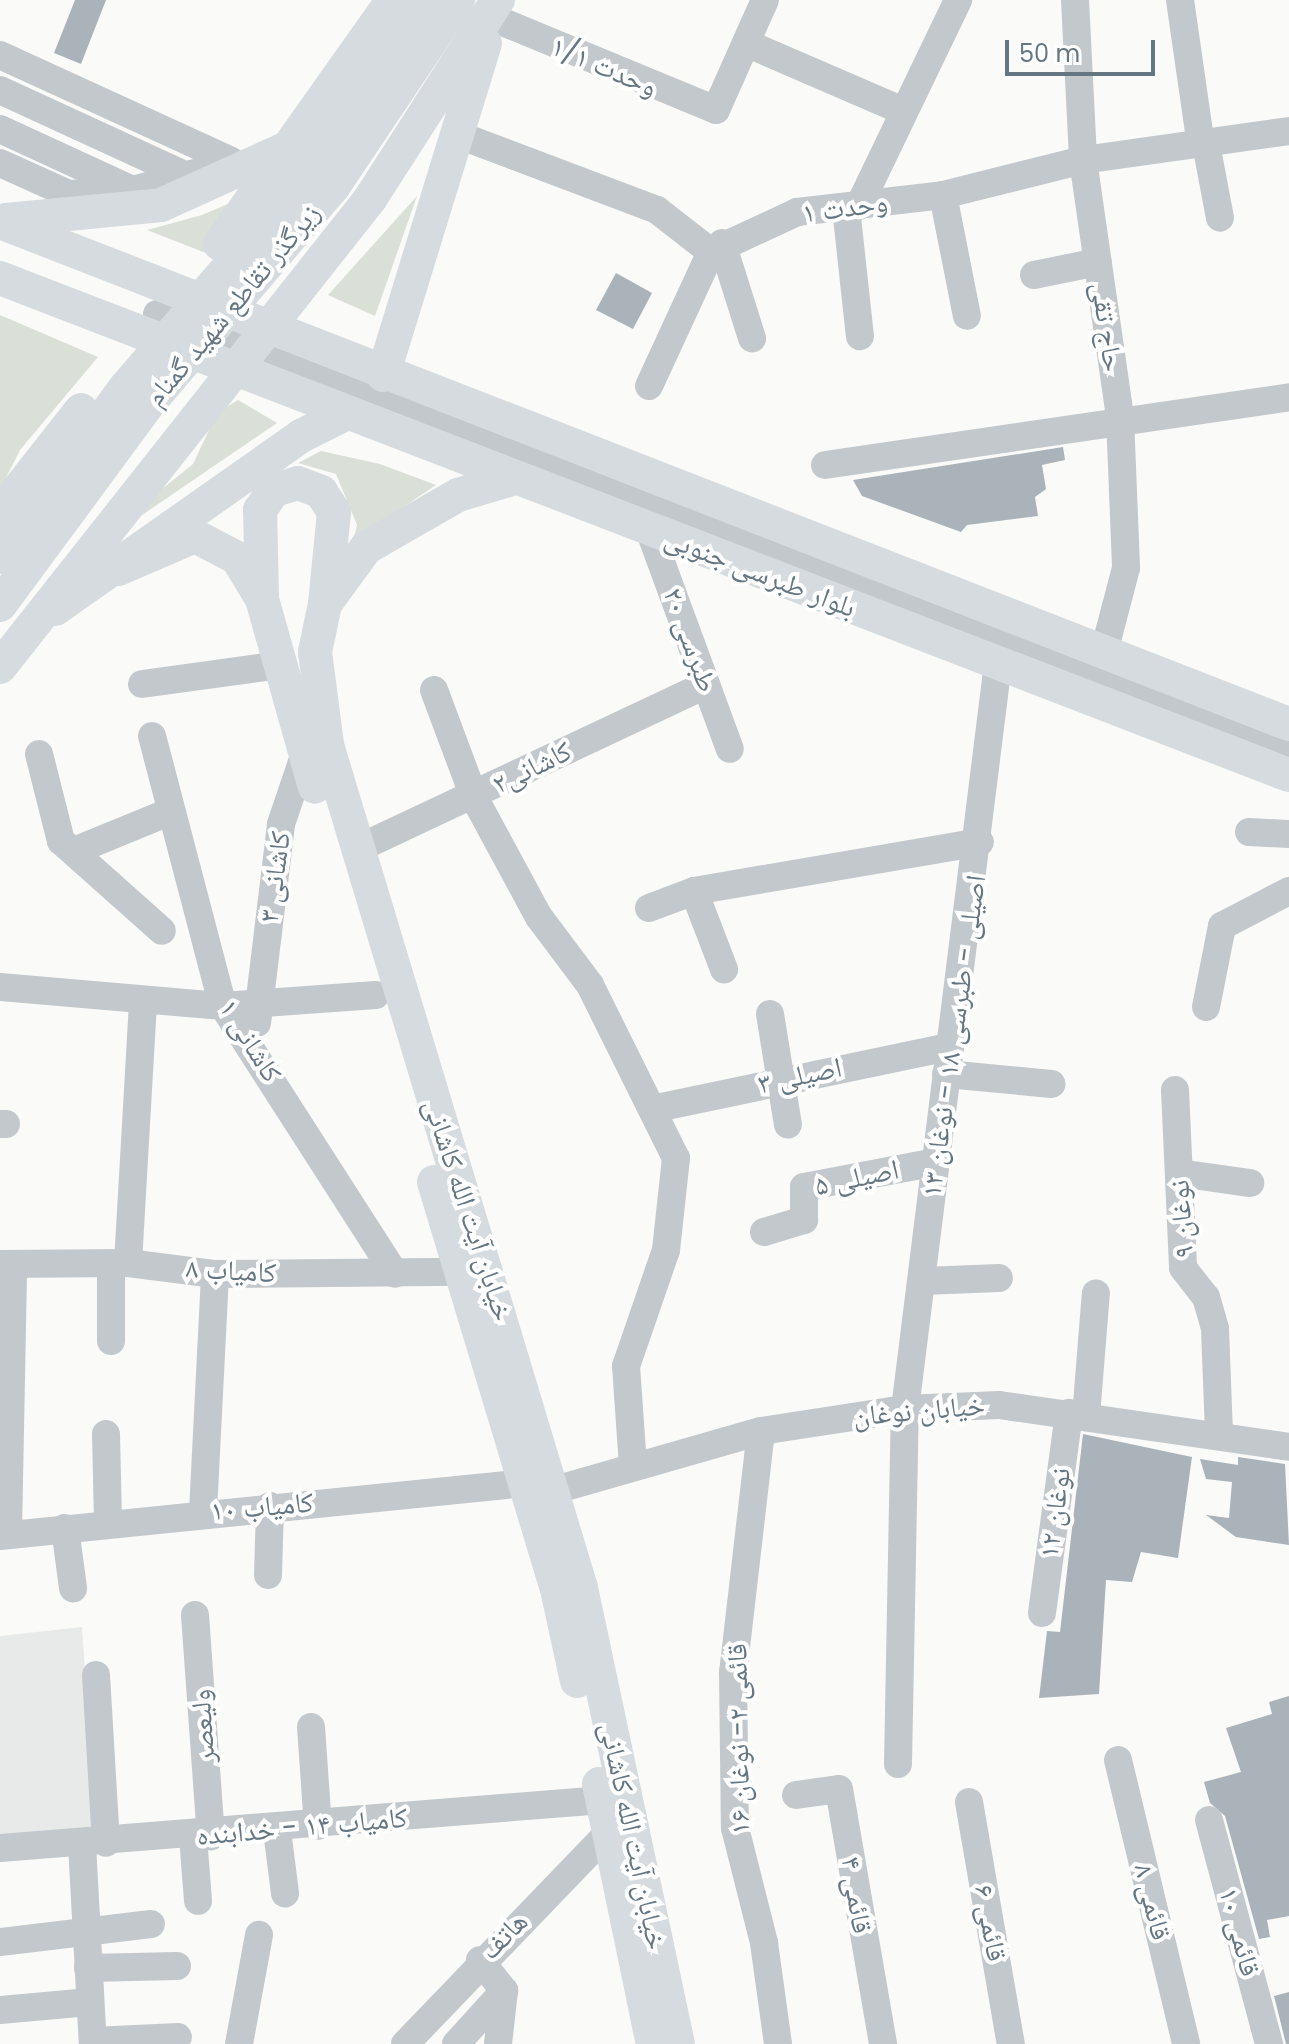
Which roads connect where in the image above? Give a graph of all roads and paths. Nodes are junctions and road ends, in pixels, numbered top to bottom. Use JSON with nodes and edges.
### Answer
{"nodes":[{"id":1,"x":393,"y":0,"type":"edge"},
{"id":2,"x":423,"y":0,"type":"edge"},
{"id":3,"x":458,"y":0,"type":"edge"},
{"id":4,"x":765,"y":0,"type":"edge"},
{"id":5,"x":958,"y":0,"type":"edge"},
{"id":6,"x":1075,"y":0,"type":"edge"},
{"id":7,"x":1180,"y":0,"type":"edge"},
{"id":8,"x":497,"y":6,"type":"edge"},
{"id":9,"x":746,"y":43,"type":"junction"},
{"id":10,"x":0,"y":55,"type":"edge"},
{"id":11,"x":0,"y":90,"type":"edge"},
{"id":12,"x":903,"y":111,"type":"junction"},
{"id":13,"x":0,"y":129,"type":"edge"},
{"id":14,"x":1289,"y":131,"type":"edge"},
{"id":15,"x":456,"y":134,"type":"junction"},
{"id":16,"x":298,"y":142,"type":"junction"},
{"id":17,"x":1204,"y":144,"type":"junction"},
{"id":18,"x":1083,"y":160,"type":"junction"},
{"id":19,"x":231,"y":161,"type":"junction"},
{"id":20,"x":0,"y":163,"type":"edge"},
{"id":21,"x":189,"y":177,"type":"junction"},
{"id":22,"x":133,"y":190,"type":"junction"},
{"id":23,"x":943,"y":195,"type":"junction"},
{"id":24,"x":852,"y":207,"type":"junction"},
{"id":25,"x":1220,"y":218,"type":"dead end"},
{"id":26,"x":0,"y":221,"type":"edge"},
{"id":27,"x":716,"y":248,"type":"junction"},
{"id":28,"x":1098,"y":262,"type":"junction"},
{"id":29,"x":1034,"y":275,"type":"dead end"},
{"id":30,"x":0,"y":278,"type":"edge"},
{"id":31,"x":167,"y":313,"type":"junction"},
{"id":32,"x":967,"y":316,"type":"dead end"},
{"id":33,"x":860,"y":336,"type":"dead end"},
{"id":34,"x":752,"y":338,"type":"dead end"},
{"id":35,"x":244,"y":346,"type":"junction"},
{"id":36,"x":383,"y":375,"type":"junction"},
{"id":37,"x":649,"y":386,"type":"dead end"},
{"id":38,"x":1289,"y":397,"type":"edge"},
{"id":39,"x":343,"y":415,"type":"junction"},
{"id":40,"x":1120,"y":417,"type":"junction"},
{"id":41,"x":825,"y":465,"type":"dead end"},
{"id":42,"x":512,"y":479,"type":"junction"},
{"id":43,"x":0,"y":513,"type":"edge"},
{"id":44,"x":650,"y":532,"type":"junction"},
{"id":45,"x":0,"y":557,"type":"edge"},
{"id":46,"x":118,"y":569,"type":"junction"},
{"id":47,"x":262,"y":599,"type":"junction"},
{"id":48,"x":325,"y":604,"type":"junction"},
{"id":49,"x":0,"y":605,"type":"edge"},
{"id":50,"x":28,"y":627,"type":"junction"},
{"id":51,"x":1104,"y":652,"type":"junction"},
{"id":52,"x":998,"y":663,"type":"junction"},
{"id":53,"x":281,"y":665,"type":"junction"},
{"id":54,"x":0,"y":667,"type":"edge"},
{"id":55,"x":142,"y":684,"type":"dead end"},
{"id":56,"x":706,"y":685,"type":"junction"},
{"id":57,"x":434,"y":690,"type":"dead end"},
{"id":58,"x":1289,"y":724,"type":"edge"},
{"id":59,"x":152,"y":736,"type":"dead end"},
{"id":60,"x":1289,"y":745,"type":"edge"},
{"id":61,"x":730,"y":749,"type":"dead end"},
{"id":62,"x":305,"y":753,"type":"junction"},
{"id":63,"x":39,"y":754,"type":"dead end"},
{"id":64,"x":1289,"y":756,"type":"edge"},
{"id":65,"x":1289,"y":775,"type":"edge"},
{"id":66,"x":474,"y":797,"type":"junction"},
{"id":67,"x":169,"y":812,"type":"junction"},
{"id":68,"x":1249,"y":832,"type":"dead end"},
{"id":69,"x":1289,"y":834,"type":"edge"},
{"id":70,"x":980,"y":842,"type":"junction"},
{"id":71,"x":357,"y":849,"type":"junction"},
{"id":72,"x":74,"y":851,"type":"junction"},
{"id":73,"x":694,"y":891,"type":"junction"},
{"id":74,"x":1289,"y":891,"type":"edge"},
{"id":75,"x":649,"y":908,"type":"dead end"},
{"id":76,"x":162,"y":931,"type":"dead end"},
{"id":77,"x":724,"y":969,"type":"dead end"},
{"id":78,"x":0,"y":987,"type":"edge"},
{"id":79,"x":376,"y":995,"type":"junction"},
{"id":80,"x":143,"y":1001,"type":"junction"},
{"id":81,"x":259,"y":1005,"type":"junction"},
{"id":82,"x":223,"y":1006,"type":"junction"},
{"id":83,"x":1206,"y":1007,"type":"dead end"},
{"id":84,"x":770,"y":1014,"type":"dead end"},
{"id":85,"x":254,"y":1047,"type":"junction"},
{"id":86,"x":947,"y":1061,"type":"junction"},
{"id":87,"x":780,"y":1079,"type":"junction"},
{"id":88,"x":1052,"y":1084,"type":"dead end"},
{"id":89,"x":1175,"y":1090,"type":"dead end"},
{"id":90,"x":652,"y":1109,"type":"junction"},
{"id":91,"x":788,"y":1125,"type":"dead end"},
{"id":92,"x":936,"y":1162,"type":"junction"},
{"id":93,"x":1179,"y":1173,"type":"junction"},
{"id":94,"x":1250,"y":1183,"type":"dead end"},
{"id":95,"x":764,"y":1232,"type":"dead end"},
{"id":96,"x":6,"y":1265,"type":"edge"},
{"id":97,"x":120,"y":1265,"type":"junction"},
{"id":98,"x":462,"y":1272,"type":"junction"},
{"id":99,"x":215,"y":1274,"type":"junction"},
{"id":100,"x":395,"y":1274,"type":"junction"},
{"id":101,"x":999,"y":1278,"type":"dead end"},
{"id":102,"x":923,"y":1281,"type":"junction"},
{"id":103,"x":1096,"y":1293,"type":"dead end"},
{"id":104,"x":111,"y":1341,"type":"dead end"},
{"id":105,"x":905,"y":1409,"type":"junction"},
{"id":106,"x":1077,"y":1414,"type":"junction"},
{"id":107,"x":761,"y":1431,"type":"junction"},
{"id":108,"x":106,"y":1434,"type":"dead end"},
{"id":109,"x":1219,"y":1435,"type":"junction"},
{"id":110,"x":1289,"y":1447,"type":"edge"},
{"id":111,"x":633,"y":1465,"type":"junction"},
{"id":112,"x":540,"y":1487,"type":"junction"},
{"id":113,"x":270,"y":1506,"type":"junction"},
{"id":114,"x":203,"y":1512,"type":"junction"},
{"id":115,"x":108,"y":1523,"type":"junction"},
{"id":116,"x":65,"y":1528,"type":"junction"},
{"id":117,"x":4,"y":1535,"type":"edge"},
{"id":118,"x":268,"y":1575,"type":"dead end"},
{"id":119,"x":73,"y":1588,"type":"dead end"},
{"id":120,"x":1042,"y":1613,"type":"dead end"},
{"id":121,"x":195,"y":1615,"type":"dead end"},
{"id":122,"x":96,"y":1675,"type":"dead end"},
{"id":123,"x":311,"y":1727,"type":"dead end"},
{"id":124,"x":1118,"y":1760,"type":"dead end"},
{"id":125,"x":898,"y":1764,"type":"dead end"},
{"id":126,"x":796,"y":1795,"type":"dead end"},
{"id":127,"x":603,"y":1800,"type":"junction"},
{"id":128,"x":969,"y":1802,"type":"dead end"},
{"id":129,"x":1209,"y":1820,"type":"dead end"},
{"id":130,"x":318,"y":1826,"type":"junction"},
{"id":131,"x":277,"y":1830,"type":"junction"},
{"id":132,"x":620,"y":1831,"type":"junction"},
{"id":133,"x":202,"y":1837,"type":"junction"},
{"id":134,"x":94,"y":1843,"type":"junction"},
{"id":135,"x":0,"y":1848,"type":"edge"},
{"id":136,"x":285,"y":1893,"type":"dead end"},
{"id":137,"x":198,"y":1901,"type":"dead end"},
{"id":138,"x":151,"y":1924,"type":"dead end"},
{"id":139,"x":86,"y":1930,"type":"junction"},
{"id":140,"x":259,"y":1935,"type":"dead end"},
{"id":141,"x":0,"y":1942,"type":"edge"},
{"id":142,"x":480,"y":1960,"type":"junction"},
{"id":143,"x":177,"y":1966,"type":"dead end"},
{"id":144,"x":88,"y":1968,"type":"junction"},
{"id":145,"x":504,"y":1991,"type":"junction"},
{"id":146,"x":90,"y":2002,"type":"junction"},
{"id":147,"x":0,"y":2010,"type":"edge"},
{"id":148,"x":178,"y":2037,"type":"dead end"},
{"id":149,"x":93,"y":2042,"type":"edge"},
{"id":150,"x":239,"y":2044,"type":"edge"},
{"id":151,"x":405,"y":2044,"type":"edge"},
{"id":152,"x":456,"y":2044,"type":"edge"},
{"id":153,"x":498,"y":2044,"type":"edge"},
{"id":154,"x":653,"y":2044,"type":"edge"},
{"id":155,"x":678,"y":2044,"type":"edge"},
{"id":156,"x":778,"y":2044,"type":"edge"},
{"id":157,"x":883,"y":2044,"type":"edge"},
{"id":158,"x":1011,"y":2044,"type":"edge"},
{"id":159,"x":1186,"y":2044,"type":"edge"},
{"id":160,"x":1269,"y":2044,"type":"edge"}],
"edges":[{"from":1,"to":16,"type":"main road"},
{"from":2,"to":45,"type":"main road","name":"زیرگذر تقاطع شهید گمنام"},
{"from":3,"to":49,"type":"main road","name":"زیرگذر تقاطع شهید گمنام"},
{"from":4,"to":9,"type":"street"},
{"from":5,"to":12,"type":"street"},
{"from":6,"to":18,"type":"street","name":"حاج تقی"},
{"from":7,"to":17,"type":"street"},
{"from":8,"to":9,"type":"street","name":"وحدت ۱/۱"},
{"from":8,"to":15,"type":"main road"},
{"from":8,"to":35,"type":"main road"},
{"from":9,"to":12,"type":"street"},
{"from":10,"to":19,"type":"street"},
{"from":11,"to":21,"type":"street"},
{"from":12,"to":24,"type":"street"},
{"from":13,"to":22,"type":"street"},
{"from":14,"to":17,"type":"street","name":"وحدت ۱"},
{"from":15,"to":27,"type":"street"},
{"from":15,"to":36,"type":"main road"},
{"from":16,"to":19,"type":"street"},
{"from":16,"to":26,"type":"main road"},
{"from":16,"to":31,"type":"main road"},
{"from":17,"to":18,"type":"street","name":"وحدت ۱"},
{"from":17,"to":25,"type":"street"},
{"from":18,"to":23,"type":"street","name":"وحدت ۱"},
{"from":18,"to":28,"type":"street","name":"حاج تقی"},
{"from":19,"to":21,"type":"street"},
{"from":20,"to":22,"type":"street"},
{"from":21,"to":22,"type":"street"},
{"from":23,"to":24,"type":"street","name":"وحدت ۱"},
{"from":23,"to":32,"type":"street"},
{"from":24,"to":27,"type":"street","name":"وحدت ۱"},
{"from":24,"to":33,"type":"street"},
{"from":26,"to":31,"type":"main road"},
{"from":27,"to":34,"type":"street"},
{"from":27,"to":37,"type":"street"},
{"from":28,"to":29,"type":"street"},
{"from":28,"to":40,"type":"street","name":"حاج تقی"},
{"from":30,"to":31,"type":"main road"},
{"from":31,"to":35,"type":"main road"},
{"from":31,"to":35,"type":"main road"},
{"from":31,"to":43,"type":"main road"},
{"from":35,"to":36,"type":"main road","name":"بلوار طبرسی جنوبی"},
{"from":35,"to":39,"type":"main road","name":"بلوار طبرسی جنوبی"},
{"from":35,"to":50,"type":"main road"},
{"from":35,"to":60,"type":"street"},
{"from":35,"to":64,"type":"street"},
{"from":36,"to":51,"type":"main road","name":"بلوار طبرسی جنوبی"},
{"from":38,"to":40,"type":"street"},
{"from":39,"to":42,"type":"main road","name":"بلوار طبرسی جنوبی"},
{"from":39,"to":46,"type":"main road"},
{"from":40,"to":41,"type":"street"},
{"from":40,"to":51,"type":"street","name":"حاج تقی"},
{"from":42,"to":44,"type":"main road","name":"بلوار طبرسی جنوبی"},
{"from":42,"to":48,"type":"main road","name":"خیابان آیت الله کاشانی"},
{"from":44,"to":52,"type":"main road","name":"بلوار طبرسی جنوبی"},
{"from":44,"to":56,"type":"street","name":"طبرسی ۲۰"},
{"from":46,"to":47,"type":"main road","name":"خیابان آیت الله کاشانی"},
{"from":46,"to":50,"type":"main road"},
{"from":47,"to":48,"type":"main road"},
{"from":47,"to":53,"type":"main road","name":"خیابان آیت الله کاشانی"},
{"from":48,"to":71,"type":"main road","name":"خیابان آیت الله کاشانی"},
{"from":50,"to":54,"type":"main road"},
{"from":51,"to":58,"type":"main road","name":"بلوار طبرسی جنوبی"},
{"from":52,"to":65,"type":"main road","name":"بلوار طبرسی جنوبی"},
{"from":52,"to":70,"type":"street","name":"اصیلی - طبرسی ۱۸ - نوغان ۱۳"},
{"from":53,"to":55,"type":"street"},
{"from":53,"to":62,"type":"main road","name":"خیابان آیت الله کاشانی"},
{"from":56,"to":61,"type":"street","name":"طبرسی ۲۰"},
{"from":56,"to":66,"type":"street","name":"کاشانی۲"},
{"from":57,"to":66,"type":"street"},
{"from":59,"to":67,"type":"street","name":"کاشانی ۱"},
{"from":62,"to":79,"type":"main road","name":"خیابان آیت الله کاشانی"},
{"from":62,"to":81,"type":"street","name":"کاشانی ۳"},
{"from":63,"to":72,"type":"street"},
{"from":66,"to":71,"type":"street","name":"کاشانی۲"},
{"from":66,"to":90,"type":"street"},
{"from":67,"to":72,"type":"street"},
{"from":67,"to":82,"type":"street","name":"کاشانی ۱"},
{"from":68,"to":69,"type":"street"},
{"from":70,"to":73,"type":"street"},
{"from":70,"to":86,"type":"street","name":"اصیلی - طبرسی ۱۸ - نوغان ۱۳"},
{"from":71,"to":112,"type":"main road","name":"خیابان آیت الله کاشانی"},
{"from":72,"to":76,"type":"street"},
{"from":73,"to":75,"type":"street"},
{"from":73,"to":77,"type":"street"},
{"from":74,"to":83,"type":"street"},
{"from":78,"to":80,"type":"street"},
{"from":79,"to":81,"type":"street"},
{"from":79,"to":98,"type":"main road","name":"خیابان آیت الله کاشانی"},
{"from":80,"to":82,"type":"street"},
{"from":80,"to":97,"type":"street"},
{"from":81,"to":82,"type":"street"},
{"from":81,"to":85,"type":"street","name":"کاشانی ۳"},
{"from":82,"to":85,"type":"street","name":"کاشانی ۱"},
{"from":84,"to":87,"type":"street"},
{"from":85,"to":100,"type":"street","name":"کاشانی ۱"},
{"from":86,"to":87,"type":"street","name":"اصیلی ۳"},
{"from":86,"to":88,"type":"street","name":"اصیلی ۳"},
{"from":86,"to":92,"type":"street","name":"اصیلی - طبرسی ۱۸ - نوغان ۱۳"},
{"from":87,"to":90,"type":"street","name":"اصیلی ۳"},
{"from":87,"to":91,"type":"street"},
{"from":89,"to":93,"type":"street","name":"نوغان ۹"},
{"from":90,"to":111,"type":"street"},
{"from":92,"to":95,"type":"street","name":"اصیلی ۵"},
{"from":92,"to":102,"type":"street","name":"اصیلی - طبرسی ۱۸ - نوغان ۱۳"},
{"from":93,"to":94,"type":"street"},
{"from":93,"to":109,"type":"street","name":"نوغان ۹"},
{"from":96,"to":97,"type":"street","name":"کامیاب ۸"},
{"from":96,"to":117,"type":"street"},
{"from":97,"to":99,"type":"street","name":"کامیاب ۸"},
{"from":97,"to":104,"type":"street"},
{"from":98,"to":100,"type":"street","name":"کامیاب ۸"},
{"from":98,"to":112,"type":"main road","name":"خیابان آیت الله کاشانی"},
{"from":99,"to":100,"type":"street","name":"کامیاب ۸"},
{"from":99,"to":114,"type":"street"},
{"from":101,"to":102,"type":"street"},
{"from":102,"to":105,"type":"street","name":"اصیلی - طبرسی ۱۸ - نوغان ۱۳"},
{"from":103,"to":106,"type":"street","name":"نوغان ۱۲"},
{"from":105,"to":106,"type":"street","name":"خیابان نوغان"},
{"from":105,"to":107,"type":"street","name":"خیابان نوغان"},
{"from":105,"to":125,"type":"street","name":"اصیلی - طبرسی ۱۸ - نوغان ۱۳"},
{"from":106,"to":109,"type":"street","name":"خیابان نوغان"},
{"from":106,"to":120,"type":"street","name":"نوغان ۱۲"},
{"from":107,"to":111,"type":"street","name":"خیابان نوغان"},
{"from":107,"to":156,"type":"street","name":"قائمی ۲- نوغان ۱۶"},
{"from":108,"to":115,"type":"street"},
{"from":109,"to":110,"type":"street","name":"خیابان نوغان"},
{"from":111,"to":112,"type":"street","name":"خیابان نوغان"},
{"from":112,"to":113,"type":"street","name":"کامیاب ۱۰"},
{"from":112,"to":127,"type":"main road","name":"خیابان آیت الله کاشانی"},
{"from":112,"to":132,"type":"main road","name":"خیابان آیت الله کاشانی"},
{"from":113,"to":114,"type":"street","name":"کامیاب ۱۰"},
{"from":113,"to":118,"type":"street"},
{"from":114,"to":115,"type":"street","name":"کامیاب ۱۰"},
{"from":115,"to":116,"type":"street","name":"کامیاب ۱۰"},
{"from":116,"to":117,"type":"street","name":"کامیاب ۱۰"},
{"from":116,"to":119,"type":"street"},
{"from":121,"to":133,"type":"street","name":"ولیعصر"},
{"from":122,"to":134,"type":"street"},
{"from":123,"to":130,"type":"street"},
{"from":124,"to":159,"type":"street","name":"قائمی ۸"},
{"from":126,"to":157,"type":"street","name":"قائمی ۴"},
{"from":127,"to":130,"type":"street","name":"کامیاب ۱۴ - خدابنده"},
{"from":127,"to":132,"type":"main road","name":"خیابان آیت الله کاشانی"},
{"from":128,"to":158,"type":"street","name":"قائمی ۶"},
{"from":129,"to":160,"type":"street","name":"قائمی ۱۰"},
{"from":130,"to":131,"type":"street","name":"کامیاب ۱۴ - خدابنده"},
{"from":131,"to":133,"type":"street","name":"کامیاب ۱۴ - خدابنده"},
{"from":131,"to":136,"type":"street"},
{"from":132,"to":142,"type":"street","name":"هاتف"},
{"from":132,"to":154,"type":"main road","name":"خیابان آیت الله کاشانی"},
{"from":132,"to":155,"type":"main road","name":"خیابان آیت الله کاشانی"},
{"from":133,"to":134,"type":"street","name":"کامیاب ۱۴ - خدابنده"},
{"from":133,"to":137,"type":"street","name":"ولیعصر"},
{"from":134,"to":135,"type":"street","name":"کامیاب ۱۴ - خدابنده"},
{"from":134,"to":139,"type":"street"},
{"from":138,"to":139,"type":"street"},
{"from":139,"to":141,"type":"street"},
{"from":139,"to":144,"type":"street"},
{"from":140,"to":150,"type":"street"},
{"from":142,"to":145,"type":"street"},
{"from":142,"to":151,"type":"street","name":"هاتف"},
{"from":143,"to":144,"type":"street"},
{"from":144,"to":146,"type":"street"},
{"from":145,"to":152,"type":"street"},
{"from":145,"to":153,"type":"street"},
{"from":146,"to":147,"type":"street"},
{"from":146,"to":149,"type":"street"},
{"from":148,"to":149,"type":"street"}]}
